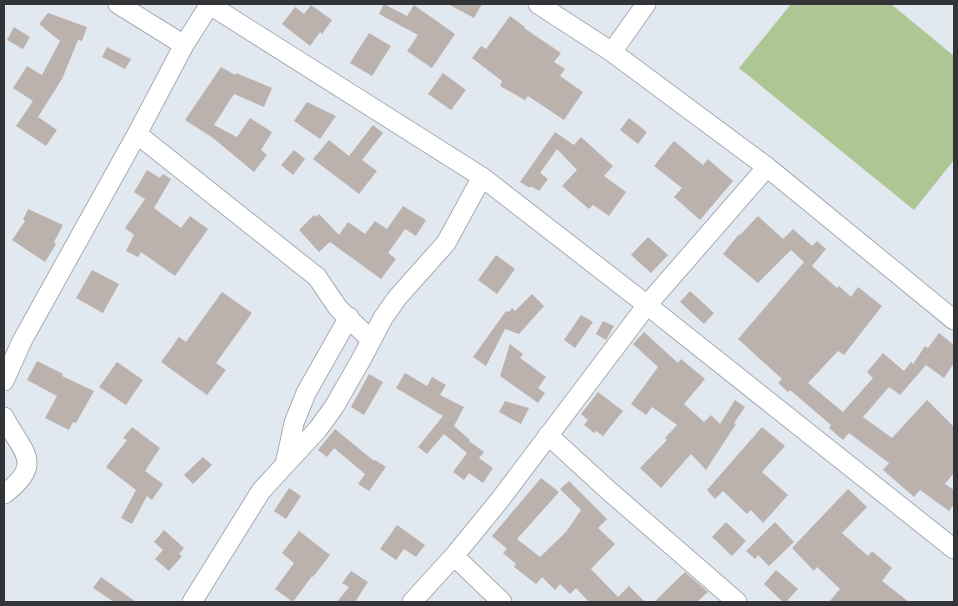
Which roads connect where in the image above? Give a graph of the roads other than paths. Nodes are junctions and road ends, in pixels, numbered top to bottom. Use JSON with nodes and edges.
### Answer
{"nodes":[{"id":1,"x":118,"y":4,"type":"edge"},
{"id":2,"x":210,"y":4,"type":"edge"},
{"id":3,"x":538,"y":4,"type":"edge"},
{"id":4,"x":646,"y":4,"type":"edge"},
{"id":5,"x":184,"y":45,"type":"junction"},
{"id":6,"x":612,"y":52,"type":"junction"},
{"id":7,"x":137,"y":134,"type":"junction"},
{"id":8,"x":767,"y":167,"type":"junction"},
{"id":9,"x":482,"y":177,"type":"junction"},
{"id":10,"x":648,"y":305,"type":"junction"},
{"id":11,"x":349,"y":317,"type":"junction"},
{"id":12,"x":954,"y":320,"type":"edge"},
{"id":13,"x":371,"y":340,"type":"junction"},
{"id":14,"x":4,"y":380,"type":"edge"},
{"id":15,"x":4,"y":417,"type":"edge"},
{"id":16,"x":548,"y":435,"type":"junction"},
{"id":17,"x":285,"y":466,"type":"junction"},
{"id":18,"x":4,"y":494,"type":"edge"},
{"id":19,"x":954,"y":549,"type":"edge"},
{"id":20,"x":454,"y":556,"type":"junction"},
{"id":21,"x":192,"y":602,"type":"edge"},
{"id":22,"x":412,"y":602,"type":"edge"},
{"id":23,"x":502,"y":602,"type":"edge"},
{"id":24,"x":737,"y":602,"type":"edge"}],
"edges":[{"from":1,"to":5,"type":"street"},
{"from":2,"to":5,"type":"street"},
{"from":2,"to":9,"type":"street"},
{"from":3,"to":6,"type":"street"},
{"from":4,"to":6,"type":"street"},
{"from":5,"to":7,"type":"street"},
{"from":6,"to":8,"type":"street"},
{"from":7,"to":11,"type":"street"},
{"from":7,"to":14,"type":"street"},
{"from":8,"to":10,"type":"street"},
{"from":8,"to":12,"type":"street"},
{"from":9,"to":10,"type":"street"},
{"from":9,"to":13,"type":"street"},
{"from":10,"to":16,"type":"street"},
{"from":10,"to":19,"type":"street"},
{"from":11,"to":13,"type":"street"},
{"from":11,"to":17,"type":"street"},
{"from":13,"to":17,"type":"street"},
{"from":15,"to":18,"type":"street"},
{"from":16,"to":20,"type":"street"},
{"from":16,"to":24,"type":"street"},
{"from":17,"to":21,"type":"street"},
{"from":20,"to":22,"type":"street"},
{"from":20,"to":23,"type":"street"}]}
